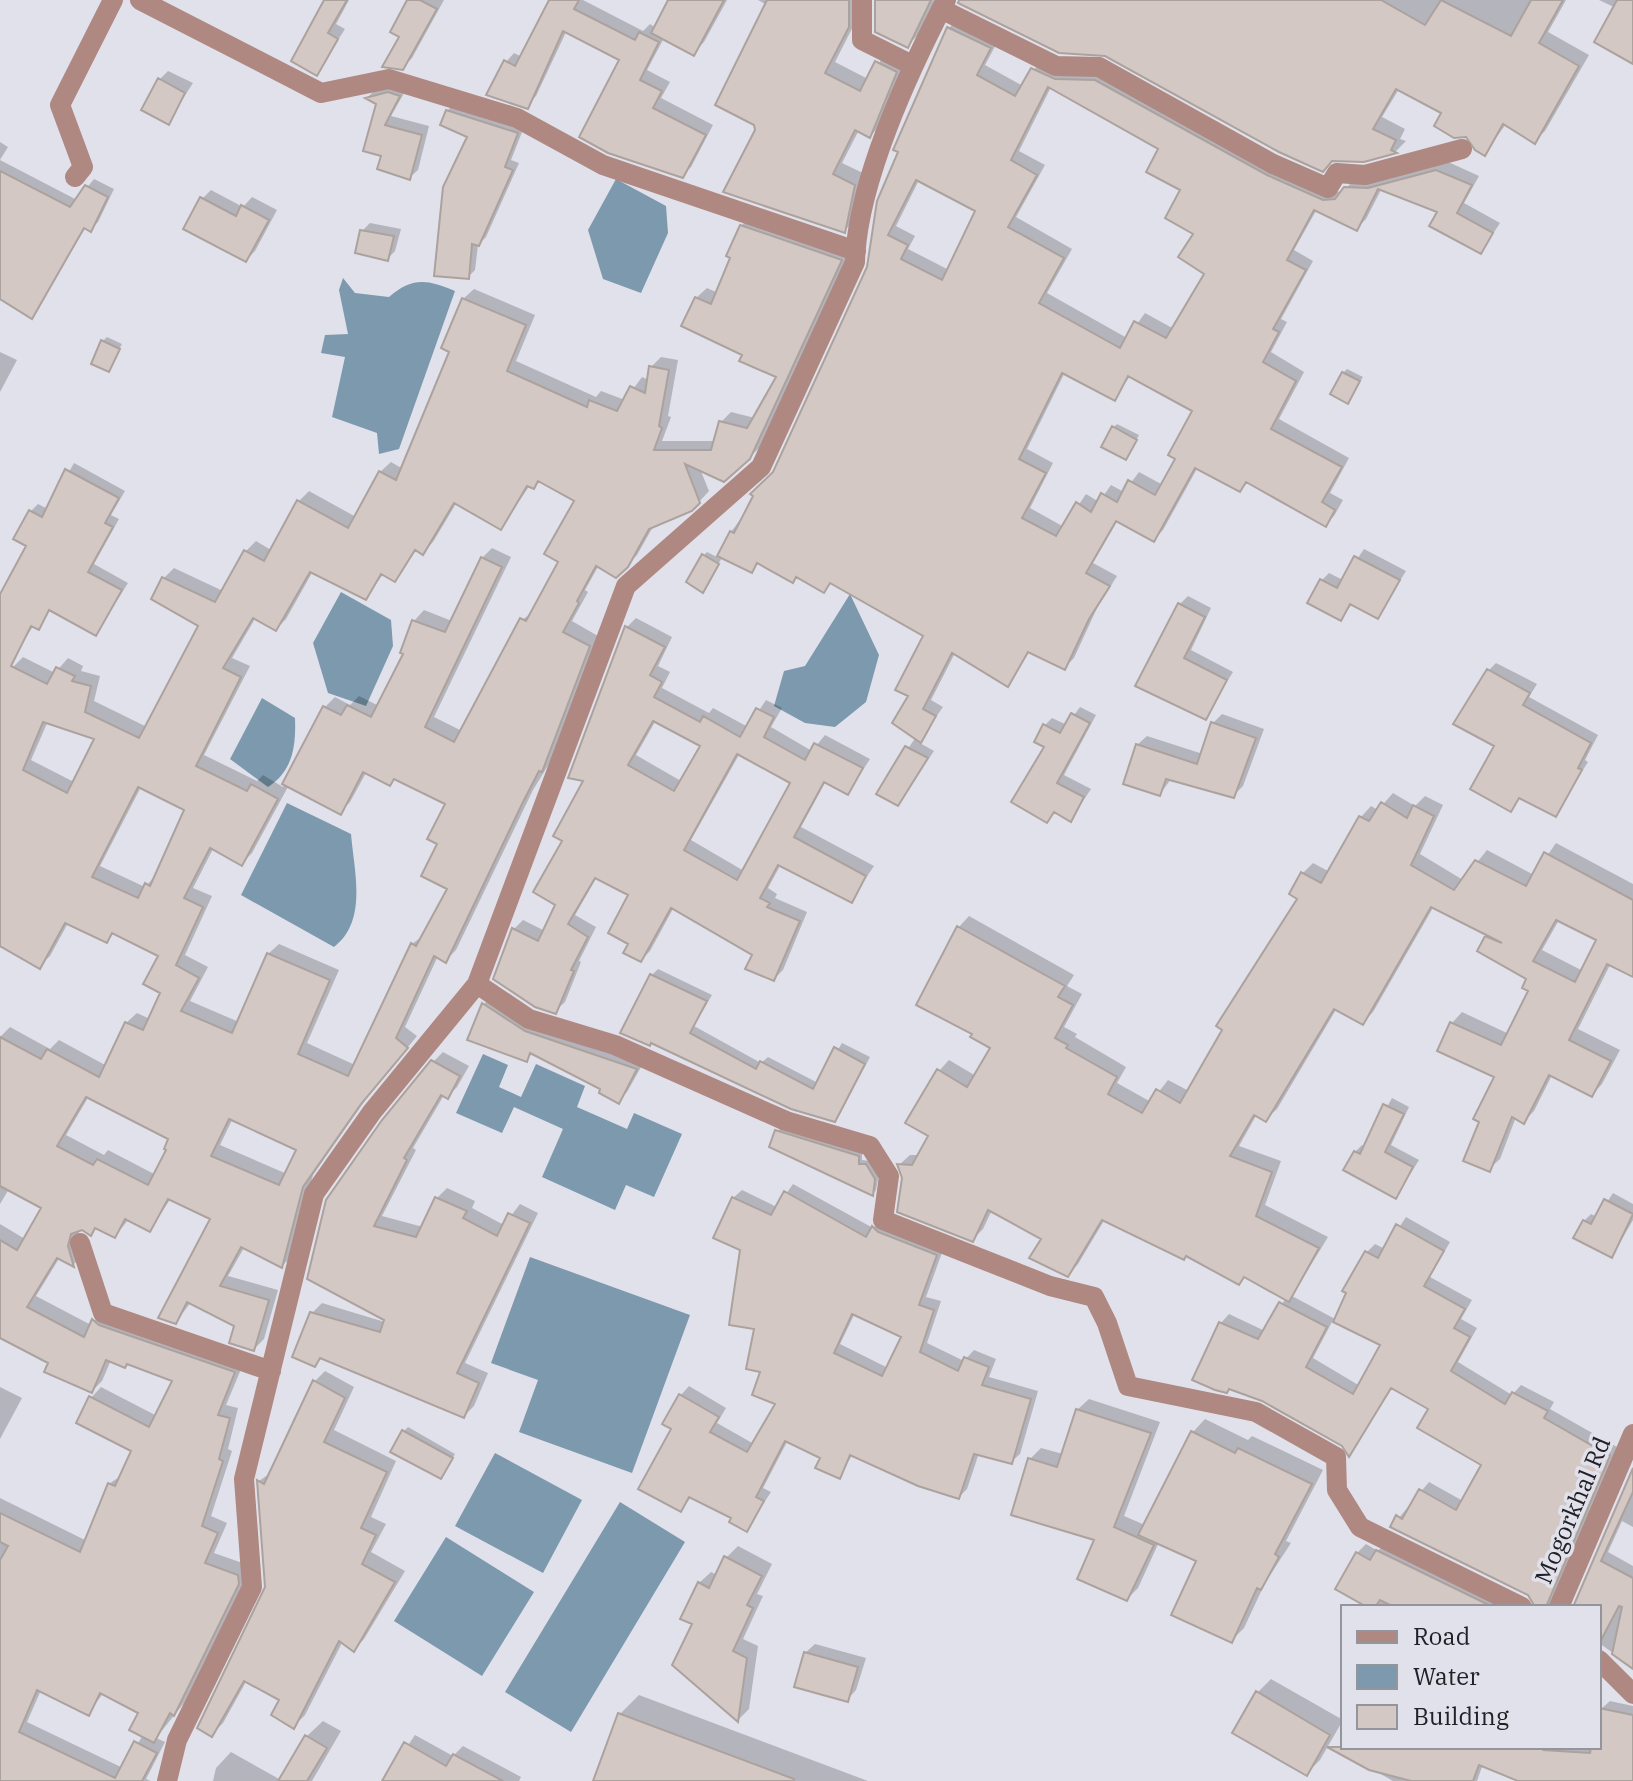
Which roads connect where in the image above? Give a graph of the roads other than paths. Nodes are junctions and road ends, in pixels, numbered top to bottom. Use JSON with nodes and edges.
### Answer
{"nodes":[{"id":1,"x":113,"y":0,"type":"edge"},
{"id":2,"x":140,"y":0,"type":"edge"},
{"id":3,"x":862,"y":0,"type":"edge"},
{"id":4,"x":944,"y":4,"type":"edge"},
{"id":5,"x":912,"y":65,"type":"junction"},
{"id":6,"x":1462,"y":149,"type":"dead end"},
{"id":7,"x":75,"y":177,"type":"dead end"},
{"id":8,"x":856,"y":251,"type":"junction"},
{"id":9,"x":477,"y":984,"type":"junction"},
{"id":10,"x":80,"y":1243,"type":"dead end"},
{"id":11,"x":271,"y":1371,"type":"junction"},
{"id":12,"x":1633,"y":1434,"type":"edge"},
{"id":13,"x":1518,"y":1605,"type":"edge"},
{"id":14,"x":1560,"y":1605,"type":"edge"},
{"id":15,"x":1601,"y":1662,"type":"edge"},
{"id":16,"x":1633,"y":1694,"type":"edge"},
{"id":17,"x":167,"y":1781,"type":"edge"}],
"edges":[{"from":1,"to":7,"type":"street"},
{"from":2,"to":8,"type":"street"},
{"from":3,"to":5,"type":"street"},
{"from":4,"to":5,"type":"street"},
{"from":4,"to":6,"type":"street"},
{"from":5,"to":8,"type":"street"},
{"from":8,"to":9,"type":"street"},
{"from":9,"to":11,"type":"street"},
{"from":9,"to":13,"type":"street"},
{"from":10,"to":11,"type":"street"},
{"from":11,"to":17,"type":"street"},
{"from":12,"to":14,"type":"street","name":"Mogorkhal Rd"},
{"from":15,"to":16,"type":"street"}]}
